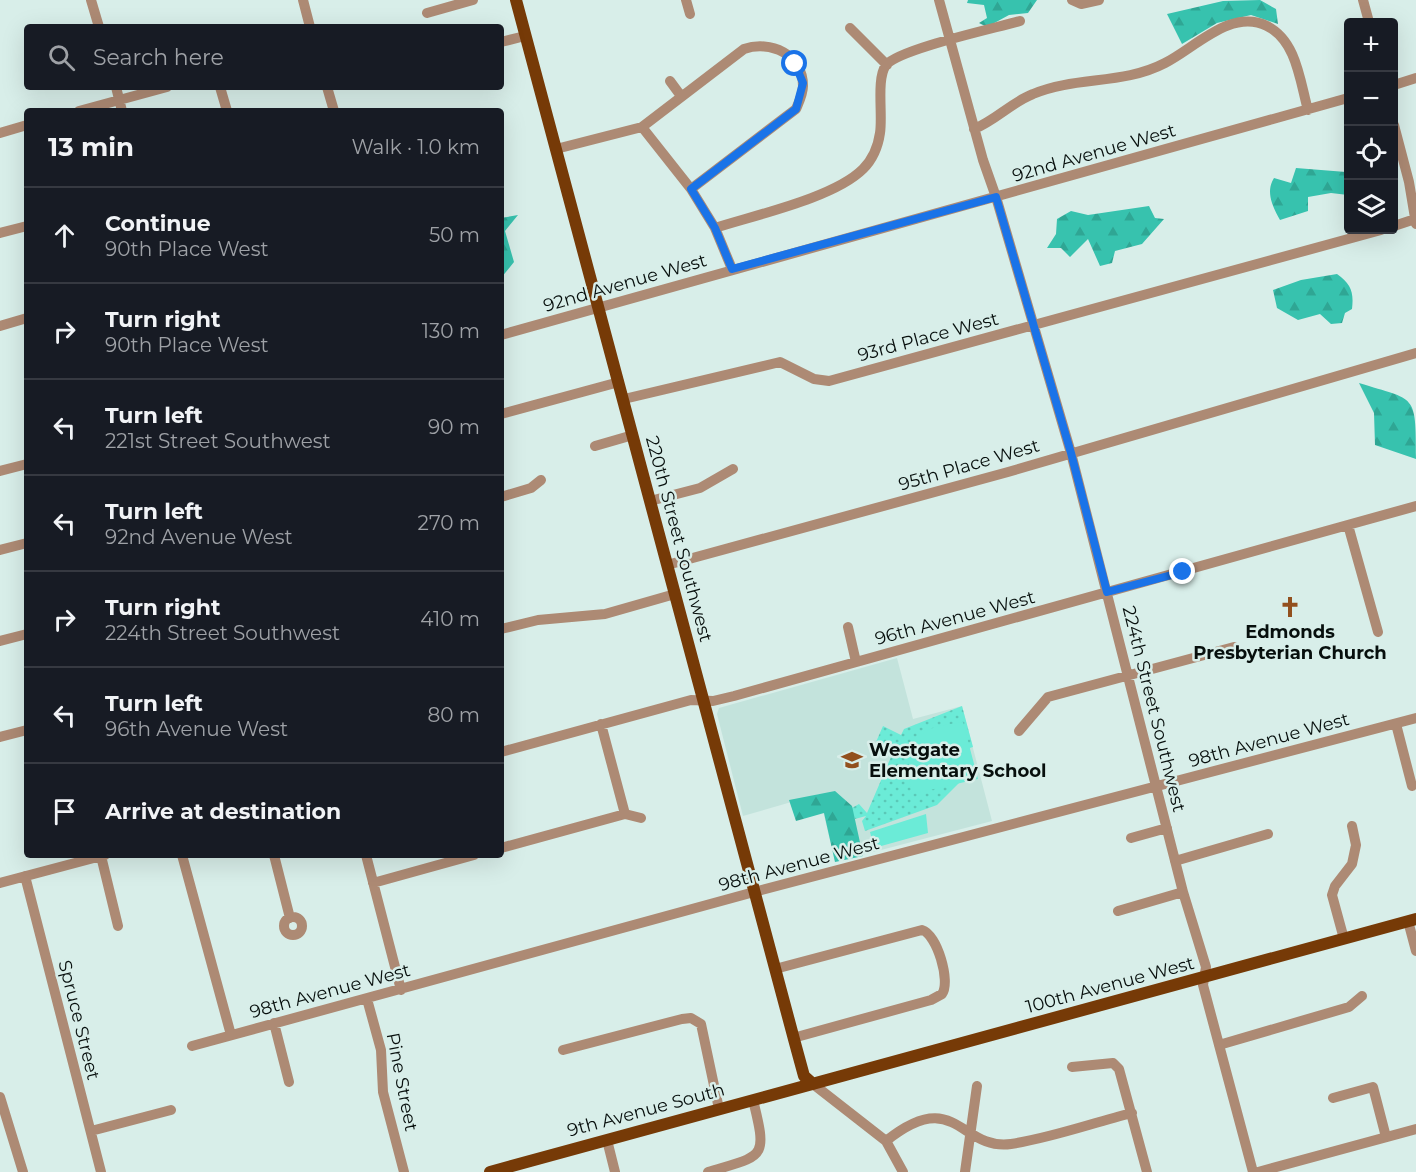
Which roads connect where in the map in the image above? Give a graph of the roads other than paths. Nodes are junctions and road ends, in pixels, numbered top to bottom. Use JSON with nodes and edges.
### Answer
{"nodes":[{"id":1,"x":92,"y":0,"type":"edge"},
{"id":2,"x":303,"y":0,"type":"edge"},
{"id":3,"x":473,"y":0,"type":"edge"},
{"id":4,"x":516,"y":0,"type":"edge"},
{"id":5,"x":686,"y":0,"type":"edge"},
{"id":6,"x":939,"y":0,"type":"edge"},
{"id":7,"x":1099,"y":0,"type":"edge"},
{"id":8,"x":1363,"y":0,"type":"edge"},
{"id":9,"x":1077,"y":2,"type":"edge"},
{"id":10,"x":427,"y":13,"type":"dead end"},
{"id":11,"x":690,"y":14,"type":"dead end"},
{"id":12,"x":1368,"y":18,"type":"edge"},
{"id":13,"x":1020,"y":21,"type":"dead end"},
{"id":14,"x":98,"y":24,"type":"edge"},
{"id":15,"x":309,"y":24,"type":"edge"},
{"id":16,"x":850,"y":28,"type":"dead end"},
{"id":17,"x":525,"y":36,"type":"junction"},
{"id":18,"x":950,"y":40,"type":"junction"},
{"id":19,"x":504,"y":41,"type":"edge"},
{"id":20,"x":887,"y":64,"type":"junction"},
{"id":21,"x":1416,"y":78,"type":"edge"},
{"id":22,"x":670,"y":81,"type":"dead end"},
{"id":23,"x":1398,"y":84,"type":"edge"},
{"id":24,"x":117,"y":90,"type":"edge"},
{"id":25,"x":160,"y":90,"type":"edge"},
{"id":26,"x":221,"y":90,"type":"edge"},
{"id":27,"x":328,"y":90,"type":"edge"},
{"id":28,"x":681,"y":96,"type":"junction"},
{"id":29,"x":1344,"y":99,"type":"edge"},
{"id":30,"x":121,"y":106,"type":"edge"},
{"id":31,"x":104,"y":108,"type":"edge"},
{"id":32,"x":226,"y":108,"type":"edge"},
{"id":33,"x":333,"y":108,"type":"edge"},
{"id":34,"x":1308,"y":110,"type":"junction"},
{"id":35,"x":24,"y":126,"type":"edge"},
{"id":36,"x":1394,"y":126,"type":"edge"},
{"id":37,"x":642,"y":127,"type":"junction"},
{"id":38,"x":974,"y":129,"type":"junction"},
{"id":39,"x":0,"y":133,"type":"edge"},
{"id":40,"x":556,"y":149,"type":"junction"},
{"id":41,"x":691,"y":189,"type":"junction"},
{"id":42,"x":996,"y":197,"type":"junction"},
{"id":43,"x":1415,"y":222,"type":"edge"},
{"id":44,"x":1398,"y":225,"type":"edge"},
{"id":45,"x":24,"y":227,"type":"edge"},
{"id":46,"x":715,"y":228,"type":"junction"},
{"id":47,"x":0,"y":233,"type":"edge"},
{"id":48,"x":1367,"y":234,"type":"edge"},
{"id":49,"x":732,"y":269,"type":"junction"},
{"id":50,"x":599,"y":308,"type":"junction"},
{"id":51,"x":24,"y":319,"type":"edge"},
{"id":52,"x":0,"y":326,"type":"edge"},
{"id":53,"x":1034,"y":326,"type":"junction"},
{"id":54,"x":504,"y":334,"type":"edge"},
{"id":55,"x":1416,"y":353,"type":"edge"},
{"id":56,"x":619,"y":382,"type":"junction"},
{"id":57,"x":624,"y":399,"type":"junction"},
{"id":58,"x":504,"y":413,"type":"edge"},
{"id":59,"x":633,"y":435,"type":"junction"},
{"id":60,"x":595,"y":446,"type":"dead end"},
{"id":61,"x":1071,"y":453,"type":"junction"},
{"id":62,"x":24,"y":465,"type":"edge"},
{"id":63,"x":733,"y":468,"type":"dead end"},
{"id":64,"x":0,"y":471,"type":"edge"},
{"id":65,"x":540,"y":480,"type":"dead end"},
{"id":66,"x":504,"y":496,"type":"edge"},
{"id":67,"x":650,"y":501,"type":"junction"},
{"id":68,"x":1416,"y":506,"type":"edge"},
{"id":69,"x":1348,"y":525,"type":"junction"},
{"id":70,"x":24,"y":544,"type":"edge"},
{"id":71,"x":0,"y":550,"type":"edge"},
{"id":72,"x":667,"y":565,"type":"junction"},
{"id":73,"x":1107,"y":592,"type":"junction"},
{"id":74,"x":675,"y":594,"type":"junction"},
{"id":75,"x":848,"y":627,"type":"dead end"},
{"id":76,"x":504,"y":628,"type":"edge"},
{"id":77,"x":1378,"y":632,"type":"dead end"},
{"id":78,"x":24,"y":635,"type":"edge"},
{"id":79,"x":0,"y":641,"type":"edge"},
{"id":80,"x":1234,"y":647,"type":"dead end"},
{"id":81,"x":856,"y":662,"type":"junction"},
{"id":82,"x":1128,"y":676,"type":"junction"},
{"id":83,"x":703,"y":701,"type":"junction"},
{"id":84,"x":1416,"y":718,"type":"edge"},
{"id":85,"x":601,"y":724,"type":"junction"},
{"id":86,"x":1396,"y":724,"type":"junction"},
{"id":87,"x":24,"y":731,"type":"edge"},
{"id":88,"x":1019,"y":731,"type":"dead end"},
{"id":89,"x":0,"y":737,"type":"edge"},
{"id":90,"x":504,"y":751,"type":"edge"},
{"id":91,"x":1412,"y":786,"type":"dead end"},
{"id":92,"x":1156,"y":787,"type":"junction"},
{"id":93,"x":625,"y":814,"type":"junction"},
{"id":94,"x":641,"y":818,"type":"dead end"},
{"id":95,"x":1352,"y":826,"type":"dead end"},
{"id":96,"x":1167,"y":828,"type":"junction"},
{"id":97,"x":1268,"y":834,"type":"dead end"},
{"id":98,"x":1131,"y":838,"type":"dead end"},
{"id":99,"x":504,"y":847,"type":"edge"},
{"id":100,"x":103,"y":858,"type":"edge"},
{"id":101,"x":183,"y":858,"type":"edge"},
{"id":102,"x":275,"y":858,"type":"edge"},
{"id":103,"x":367,"y":858,"type":"edge"},
{"id":104,"x":463,"y":858,"type":"edge"},
{"id":105,"x":76,"y":859,"type":"edge"},
{"id":106,"x":1175,"y":861,"type":"junction"},
{"id":107,"x":25,"y":876,"type":"junction"},
{"id":108,"x":373,"y":883,"type":"junction"},
{"id":109,"x":0,"y":884,"type":"edge"},
{"id":110,"x":754,"y":892,"type":"junction"},
{"id":111,"x":1183,"y":892,"type":"junction"},
{"id":112,"x":1118,"y":911,"type":"dead end"},
{"id":113,"x":290,"y":918,"type":"dead end"},
{"id":114,"x":1412,"y":920,"type":"edge"},
{"id":115,"x":118,"y":926,"type":"dead end"},
{"id":116,"x":1344,"y":939,"type":"junction"},
{"id":117,"x":1416,"y":951,"type":"edge"},
{"id":118,"x":775,"y":969,"type":"junction"},
{"id":119,"x":1204,"y":978,"type":"junction"},
{"id":120,"x":401,"y":990,"type":"junction"},
{"id":121,"x":1362,"y":996,"type":"dead end"},
{"id":122,"x":367,"y":999,"type":"junction"},
{"id":123,"x":274,"y":1023,"type":"junction"},
{"id":124,"x":231,"y":1035,"type":"junction"},
{"id":125,"x":793,"y":1038,"type":"junction"},
{"id":126,"x":1219,"y":1045,"type":"junction"},
{"id":127,"x":192,"y":1046,"type":"dead end"},
{"id":128,"x":563,"y":1050,"type":"dead end"},
{"id":129,"x":1072,"y":1067,"type":"dead end"},
{"id":130,"x":289,"y":1082,"type":"dead end"},
{"id":131,"x":813,"y":1084,"type":"junction"},
{"id":132,"x":977,"y":1086,"type":"dead end"},
{"id":133,"x":0,"y":1097,"type":"edge"},
{"id":134,"x":1333,"y":1098,"type":"dead end"},
{"id":135,"x":753,"y":1100,"type":"junction"},
{"id":136,"x":719,"y":1109,"type":"junction"},
{"id":137,"x":171,"y":1110,"type":"dead end"},
{"id":138,"x":1132,"y":1113,"type":"junction"},
{"id":139,"x":1416,"y":1129,"type":"edge"},
{"id":140,"x":91,"y":1131,"type":"junction"},
{"id":141,"x":970,"y":1131,"type":"junction"},
{"id":142,"x":1386,"y":1137,"type":"junction"},
{"id":143,"x":607,"y":1140,"type":"junction"},
{"id":144,"x":886,"y":1141,"type":"junction"},
{"id":145,"x":23,"y":1172,"type":"edge"},
{"id":146,"x":101,"y":1172,"type":"edge"},
{"id":147,"x":404,"y":1172,"type":"edge"},
{"id":148,"x":490,"y":1172,"type":"edge"},
{"id":149,"x":615,"y":1172,"type":"edge"},
{"id":150,"x":708,"y":1172,"type":"edge"},
{"id":151,"x":903,"y":1172,"type":"edge"},
{"id":152,"x":965,"y":1172,"type":"edge"},
{"id":153,"x":1147,"y":1172,"type":"edge"},
{"id":154,"x":1253,"y":1172,"type":"edge"},
{"id":155,"x":1258,"y":1172,"type":"edge"}],
"edges":[{"from":1,"to":14,"type":"street"},
{"from":2,"to":15,"type":"street"},
{"from":3,"to":10,"type":"street"},
{"from":4,"to":17,"type":"main road","name":"220th Street Southwest"},
{"from":5,"to":11,"type":"street"},
{"from":6,"to":18,"type":"street","name":"224th Street Southwest"},
{"from":7,"to":9,"type":"street"},
{"from":8,"to":12,"type":"street"},
{"from":13,"to":18,"type":"street"},
{"from":16,"to":20,"type":"street"},
{"from":17,"to":19,"type":"street"},
{"from":17,"to":40,"type":"main road","name":"220th Street Southwest"},
{"from":18,"to":20,"type":"street"},
{"from":18,"to":38,"type":"street","name":"224th Street Southwest"},
{"from":20,"to":46,"type":"street"},
{"from":21,"to":23,"type":"street"},
{"from":22,"to":28,"type":"street"},
{"from":24,"to":30,"type":"street"},
{"from":25,"to":30,"type":"street"},
{"from":26,"to":32,"type":"street"},
{"from":27,"to":33,"type":"street"},
{"from":28,"to":37,"type":"street"},
{"from":28,"to":41,"type":"street"},
{"from":29,"to":34,"type":"street","name":"92nd Avenue West"},
{"from":30,"to":31,"type":"street"},
{"from":34,"to":38,"type":"street"},
{"from":34,"to":42,"type":"street","name":"92nd Avenue West"},
{"from":35,"to":39,"type":"street"},
{"from":36,"to":43,"type":"street"},
{"from":37,"to":40,"type":"street"},
{"from":37,"to":41,"type":"street"},
{"from":38,"to":42,"type":"street","name":"224th Street Southwest"},
{"from":40,"to":50,"type":"main road","name":"220th Street Southwest"},
{"from":41,"to":46,"type":"street"},
{"from":42,"to":49,"type":"street","name":"92nd Avenue West"},
{"from":42,"to":53,"type":"street","name":"224th Street Southwest"},
{"from":43,"to":44,"type":"street"},
{"from":45,"to":47,"type":"street"},
{"from":46,"to":49,"type":"street"},
{"from":48,"to":53,"type":"street","name":"93rd Place West"},
{"from":49,"to":50,"type":"street","name":"92nd Avenue West"},
{"from":50,"to":54,"type":"street","name":"92nd Avenue West"},
{"from":50,"to":56,"type":"main road","name":"220th Street Southwest"},
{"from":51,"to":52,"type":"street"},
{"from":53,"to":57,"type":"street","name":"93rd Place West"},
{"from":53,"to":61,"type":"street","name":"224th Street Southwest"},
{"from":55,"to":61,"type":"street","name":"95th Place West"},
{"from":56,"to":57,"type":"main road","name":"220th Street Southwest"},
{"from":56,"to":58,"type":"street"},
{"from":57,"to":59,"type":"main road","name":"220th Street Southwest"},
{"from":59,"to":60,"type":"street"},
{"from":59,"to":67,"type":"main road","name":"220th Street Southwest"},
{"from":61,"to":72,"type":"street","name":"95th Place West"},
{"from":61,"to":73,"type":"street","name":"224th Street Southwest"},
{"from":62,"to":64,"type":"street"},
{"from":63,"to":67,"type":"street"},
{"from":65,"to":66,"type":"street"},
{"from":67,"to":72,"type":"main road","name":"220th Street Southwest"},
{"from":68,"to":69,"type":"street","name":"96th Avenue West"},
{"from":69,"to":73,"type":"street","name":"96th Avenue West"},
{"from":69,"to":77,"type":"street"},
{"from":70,"to":71,"type":"street"},
{"from":72,"to":74,"type":"main road","name":"220th Street Southwest"},
{"from":73,"to":81,"type":"street","name":"96th Avenue West"},
{"from":73,"to":82,"type":"street","name":"224th Street Southwest"},
{"from":74,"to":76,"type":"street"},
{"from":74,"to":83,"type":"main road","name":"220th Street Southwest"},
{"from":75,"to":81,"type":"street"},
{"from":78,"to":79,"type":"street"},
{"from":80,"to":82,"type":"street"},
{"from":81,"to":83,"type":"street","name":"96th Avenue West"},
{"from":82,"to":88,"type":"street"},
{"from":82,"to":92,"type":"street","name":"224th Street Southwest"},
{"from":83,"to":85,"type":"street","name":"96th Avenue West"},
{"from":83,"to":110,"type":"main road","name":"220th Street Southwest"},
{"from":84,"to":86,"type":"street","name":"98th Avenue West"},
{"from":85,"to":90,"type":"street","name":"96th Avenue West"},
{"from":85,"to":93,"type":"street"},
{"from":86,"to":91,"type":"street"},
{"from":86,"to":92,"type":"street","name":"98th Avenue West"},
{"from":87,"to":89,"type":"street"},
{"from":92,"to":96,"type":"street","name":"224th Street Southwest"},
{"from":92,"to":110,"type":"street","name":"98th Avenue West"},
{"from":93,"to":94,"type":"street"},
{"from":93,"to":99,"type":"street"},
{"from":95,"to":116,"type":"street"},
{"from":96,"to":98,"type":"street"},
{"from":96,"to":106,"type":"street","name":"224th Street Southwest"},
{"from":97,"to":106,"type":"street"},
{"from":100,"to":115,"type":"street"},
{"from":101,"to":124,"type":"street"},
{"from":102,"to":113,"type":"street"},
{"from":103,"to":108,"type":"street"},
{"from":104,"to":108,"type":"street"},
{"from":105,"to":107,"type":"street"},
{"from":106,"to":111,"type":"street","name":"224th Street Southwest"},
{"from":107,"to":109,"type":"street"},
{"from":107,"to":140,"type":"street","name":"Spruce Street"},
{"from":108,"to":120,"type":"street"},
{"from":110,"to":118,"type":"main road","name":"220th Street Southwest"},
{"from":110,"to":120,"type":"street","name":"98th Avenue West"},
{"from":111,"to":112,"type":"street"},
{"from":111,"to":119,"type":"street","name":"224th Street Southwest"},
{"from":114,"to":116,"type":"main road","name":"100th Avenue West"},
{"from":114,"to":117,"type":"street"},
{"from":116,"to":119,"type":"main road","name":"100th Avenue West"},
{"from":118,"to":125,"type":"main road","name":"220th Street Southwest"},
{"from":118,"to":125,"type":"street"},
{"from":119,"to":126,"type":"street","name":"224th Street Southwest"},
{"from":119,"to":131,"type":"main road","name":"100th Avenue West"},
{"from":120,"to":122,"type":"street","name":"98th Avenue West"},
{"from":121,"to":126,"type":"street"},
{"from":122,"to":123,"type":"street","name":"98th Avenue West"},
{"from":122,"to":147,"type":"street","name":"Pine Street"},
{"from":123,"to":124,"type":"street","name":"98th Avenue West"},
{"from":123,"to":130,"type":"street"},
{"from":124,"to":127,"type":"street","name":"98th Avenue West"},
{"from":125,"to":131,"type":"main road","name":"220th Street Southwest"},
{"from":126,"to":154,"type":"street","name":"224th Street Southwest"},
{"from":128,"to":136,"type":"street"},
{"from":129,"to":138,"type":"street"},
{"from":131,"to":135,"type":"main road","name":"9th Avenue South"},
{"from":131,"to":144,"type":"street"},
{"from":132,"to":141,"type":"street"},
{"from":133,"to":145,"type":"street"},
{"from":134,"to":142,"type":"street"},
{"from":135,"to":136,"type":"main road","name":"9th Avenue South"},
{"from":135,"to":150,"type":"street"},
{"from":136,"to":143,"type":"main road","name":"9th Avenue South"},
{"from":137,"to":140,"type":"street"},
{"from":138,"to":141,"type":"street"},
{"from":138,"to":153,"type":"street"},
{"from":139,"to":142,"type":"street"},
{"from":140,"to":146,"type":"street","name":"Spruce Street"},
{"from":141,"to":144,"type":"street"},
{"from":141,"to":152,"type":"street"},
{"from":142,"to":155,"type":"street"},
{"from":143,"to":148,"type":"main road","name":"9th Avenue South"},
{"from":143,"to":149,"type":"street"},
{"from":144,"to":151,"type":"street"}]}
